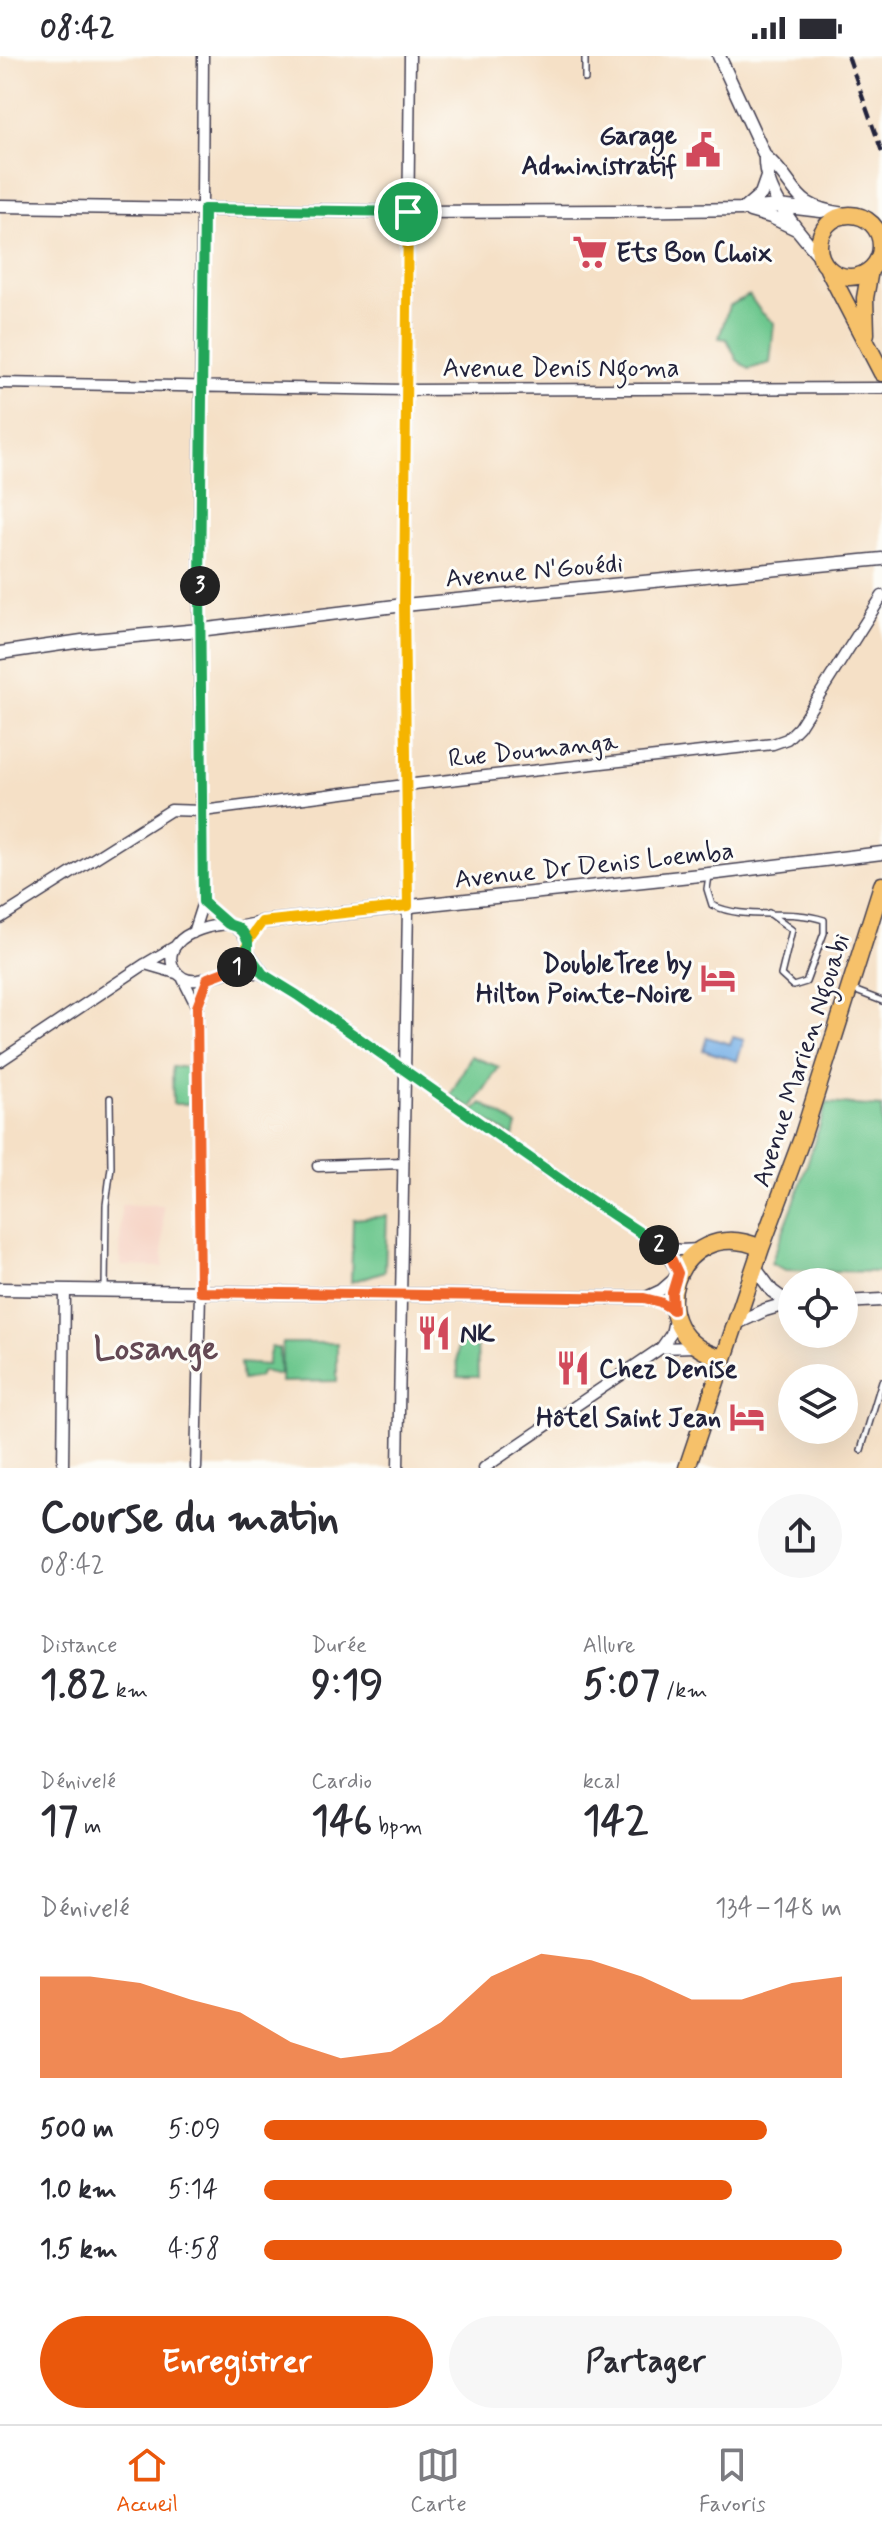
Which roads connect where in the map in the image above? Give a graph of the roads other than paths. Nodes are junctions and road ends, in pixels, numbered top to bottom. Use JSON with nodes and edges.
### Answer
{"nodes":[{"id":1,"x":203,"y":56,"type":"edge"},
{"id":2,"x":410,"y":56,"type":"edge"},
{"id":3,"x":585,"y":56,"type":"edge"},
{"id":4,"x":719,"y":56,"type":"edge"},
{"id":5,"x":585,"y":79,"type":"dead end"},
{"id":6,"x":765,"y":156,"type":"junction"},
{"id":7,"x":768,"y":174,"type":"junction"},
{"id":8,"x":0,"y":206,"type":"edge"},
{"id":9,"x":779,"y":206,"type":"junction"},
{"id":10,"x":204,"y":209,"type":"junction"},
{"id":11,"x":743,"y":209,"type":"junction"},
{"id":12,"x":821,"y":211,"type":"junction"},
{"id":13,"x":408,"y":212,"type":"junction"},
{"id":14,"x":844,"y":214,"type":"junction"},
{"id":15,"x":875,"y":218,"type":"edge"},
{"id":16,"x":798,"y":230,"type":"junction"},
{"id":17,"x":882,"y":250,"type":"edge"},
{"id":18,"x":825,"y":264,"type":"junction"},
{"id":19,"x":870,"y":270,"type":"junction"},
{"id":20,"x":866,"y":339,"type":"junction"},
{"id":21,"x":882,"y":373,"type":"edge"},
{"id":22,"x":0,"y":383,"type":"edge"},
{"id":23,"x":202,"y":387,"type":"junction"},
{"id":24,"x":882,"y":388,"type":"edge"},
{"id":25,"x":405,"y":390,"type":"junction"},
{"id":26,"x":882,"y":559,"type":"edge"},
{"id":27,"x":882,"y":596,"type":"edge"},
{"id":28,"x":404,"y":605,"type":"junction"},
{"id":29,"x":199,"y":630,"type":"junction"},
{"id":30,"x":0,"y":653,"type":"edge"},
{"id":31,"x":405,"y":785,"type":"junction"},
{"id":32,"x":203,"y":811,"type":"junction"},
{"id":33,"x":882,"y":853,"type":"edge"},
{"id":34,"x":709,"y":874,"type":"junction"},
{"id":35,"x":882,"y":885,"type":"edge"},
{"id":36,"x":203,"y":902,"type":"junction"},
{"id":37,"x":408,"y":906,"type":"junction"},
{"id":38,"x":769,"y":913,"type":"junction"},
{"id":39,"x":0,"y":918,"type":"edge"},
{"id":40,"x":262,"y":922,"type":"junction"},
{"id":41,"x":232,"y":925,"type":"junction"},
{"id":42,"x":193,"y":933,"type":"junction"},
{"id":43,"x":174,"y":947,"type":"junction"},
{"id":44,"x":248,"y":947,"type":"junction"},
{"id":45,"x":145,"y":964,"type":"junction"},
{"id":46,"x":233,"y":969,"type":"junction"},
{"id":47,"x":263,"y":974,"type":"junction"},
{"id":48,"x":179,"y":976,"type":"junction"},
{"id":49,"x":208,"y":978,"type":"junction"},
{"id":50,"x":850,"y":988,"type":"junction"},
{"id":51,"x":882,"y":1001,"type":"edge"},
{"id":52,"x":197,"y":1007,"type":"junction"},
{"id":53,"x":0,"y":1061,"type":"edge"},
{"id":54,"x":404,"y":1069,"type":"junction"},
{"id":55,"x":110,"y":1098,"type":"dead end"},
{"id":56,"x":403,"y":1163,"type":"junction"},
{"id":57,"x":318,"y":1166,"type":"dead end"},
{"id":58,"x":773,"y":1221,"type":"junction"},
{"id":59,"x":738,"y":1241,"type":"junction"},
{"id":60,"x":662,"y":1247,"type":"junction"},
{"id":61,"x":761,"y":1248,"type":"junction"},
{"id":62,"x":699,"y":1249,"type":"junction"},
{"id":63,"x":755,"y":1268,"type":"junction"},
{"id":64,"x":677,"y":1275,"type":"junction"},
{"id":65,"x":0,"y":1289,"type":"edge"},
{"id":66,"x":65,"y":1290,"type":"junction"},
{"id":67,"x":105,"y":1291,"type":"junction"},
{"id":68,"x":200,"y":1292,"type":"junction"},
{"id":69,"x":401,"y":1295,"type":"junction"},
{"id":70,"x":778,"y":1295,"type":"edge"},
{"id":71,"x":644,"y":1298,"type":"junction"},
{"id":72,"x":882,"y":1300,"type":"edge"},
{"id":73,"x":858,"y":1301,"type":"edge"},
{"id":74,"x":778,"y":1307,"type":"edge"},
{"id":75,"x":674,"y":1314,"type":"junction"},
{"id":76,"x":737,"y":1323,"type":"junction"},
{"id":77,"x":661,"y":1348,"type":"junction"},
{"id":78,"x":697,"y":1348,"type":"junction"},
{"id":79,"x":723,"y":1358,"type":"junction"},
{"id":80,"x":882,"y":1381,"type":"edge"},
{"id":81,"x":716,"y":1388,"type":"junction"},
{"id":82,"x":861,"y":1450,"type":"dead end"},
{"id":83,"x":63,"y":1468,"type":"edge"},
{"id":84,"x":196,"y":1468,"type":"edge"},
{"id":85,"x":398,"y":1468,"type":"edge"},
{"id":86,"x":484,"y":1468,"type":"edge"},
{"id":87,"x":687,"y":1468,"type":"edge"}],
"edges":[{"from":1,"to":10,"type":"street"},
{"from":2,"to":13,"type":"street"},
{"from":3,"to":5,"type":"lane"},
{"from":4,"to":6,"type":"street"},
{"from":6,"to":7,"type":"street"},
{"from":6,"to":12,"type":"street"},
{"from":7,"to":9,"type":"street"},
{"from":7,"to":11,"type":"street"},
{"from":8,"to":10,"type":"street"},
{"from":9,"to":11,"type":"street"},
{"from":9,"to":12,"type":"street"},
{"from":9,"to":16,"type":"street"},
{"from":10,"to":13,"type":"street"},
{"from":10,"to":23,"type":"street"},
{"from":11,"to":13,"type":"street"},
{"from":11,"to":16,"type":"street"},
{"from":12,"to":14,"type":"street"},
{"from":13,"to":25,"type":"street"},
{"from":14,"to":15,"type":"main road"},
{"from":14,"to":18,"type":"main road"},
{"from":15,"to":17,"type":"main road"},
{"from":16,"to":18,"type":"street"},
{"from":17,"to":19,"type":"main road"},
{"from":18,"to":19,"type":"main road"},
{"from":18,"to":20,"type":"main road"},
{"from":19,"to":20,"type":"main road"},
{"from":20,"to":21,"type":"main road"},
{"from":22,"to":23,"type":"street","name":"Avenue Denis Ngoma"},
{"from":23,"to":25,"type":"street","name":"Avenue Denis Ngoma"},
{"from":23,"to":29,"type":"street"},
{"from":24,"to":25,"type":"street","name":"Avenue Denis Ngoma"},
{"from":25,"to":28,"type":"street"},
{"from":26,"to":28,"type":"street","name":"Avenue N'Gouédi"},
{"from":27,"to":31,"type":"street","name":"Rue Doumanga"},
{"from":28,"to":29,"type":"street","name":"Avenue N'Gouédi"},
{"from":28,"to":31,"type":"street"},
{"from":29,"to":30,"type":"street","name":"Avenue N'Gouédi"},
{"from":29,"to":32,"type":"street"},
{"from":31,"to":32,"type":"street","name":"Rue Doumanga"},
{"from":31,"to":37,"type":"street"},
{"from":32,"to":36,"type":"street"},
{"from":32,"to":39,"type":"street","name":"Rue Doumanga"},
{"from":33,"to":34,"type":"street","name":"Avenue Dr Denis Loemba"},
{"from":34,"to":37,"type":"street","name":"Avenue Dr Denis Loemba"},
{"from":34,"to":38,"type":"lane"},
{"from":35,"to":50,"type":"main road","name":"Avenue Marien Ngouabi"},
{"from":36,"to":41,"type":"street"},
{"from":36,"to":42,"type":"street"},
{"from":37,"to":40,"type":"street","name":"Avenue Dr Denis Loemba"},
{"from":37,"to":54,"type":"street"},
{"from":38,"to":38,"type":"lane"},
{"from":40,"to":41,"type":"street","name":"Avenue Dr Denis Loemba"},
{"from":40,"to":44,"type":"street"},
{"from":41,"to":42,"type":"street"},
{"from":41,"to":44,"type":"street"},
{"from":42,"to":43,"type":"street"},
{"from":43,"to":45,"type":"street"},
{"from":43,"to":48,"type":"street"},
{"from":44,"to":46,"type":"street"},
{"from":44,"to":47,"type":"street"},
{"from":45,"to":48,"type":"street"},
{"from":45,"to":53,"type":"street"},
{"from":46,"to":47,"type":"street"},
{"from":46,"to":49,"type":"street"},
{"from":47,"to":54,"type":"street"},
{"from":48,"to":49,"type":"street"},
{"from":48,"to":52,"type":"street"},
{"from":49,"to":52,"type":"street"},
{"from":50,"to":51,"type":"lane"},
{"from":50,"to":58,"type":"main road","name":"Avenue Marien Ngouabi"},
{"from":52,"to":68,"type":"street"},
{"from":54,"to":56,"type":"street"},
{"from":54,"to":60,"type":"street"},
{"from":55,"to":67,"type":"lane"},
{"from":56,"to":57,"type":"street"},
{"from":56,"to":69,"type":"street"},
{"from":58,"to":59,"type":"main road"},
{"from":58,"to":61,"type":"main road","name":"Avenue Marien Ngouabi"},
{"from":59,"to":61,"type":"main road"},
{"from":59,"to":62,"type":"main road"},
{"from":60,"to":62,"type":"street"},
{"from":60,"to":64,"type":"street"},
{"from":61,"to":63,"type":"main road","name":"Avenue Marien Ngouabi"},
{"from":62,"to":64,"type":"main road"},
{"from":63,"to":70,"type":"street"},
{"from":63,"to":76,"type":"main road","name":"Avenue Marien Ngouabi"},
{"from":64,"to":71,"type":"street"},
{"from":64,"to":75,"type":"main road"},
{"from":65,"to":66,"type":"street"},
{"from":66,"to":67,"type":"street"},
{"from":66,"to":83,"type":"street"},
{"from":67,"to":68,"type":"street"},
{"from":68,"to":69,"type":"street"},
{"from":68,"to":84,"type":"street"},
{"from":69,"to":71,"type":"street"},
{"from":69,"to":85,"type":"street"},
{"from":71,"to":75,"type":"street"},
{"from":72,"to":73,"type":"street"},
{"from":74,"to":76,"type":"street"},
{"from":75,"to":77,"type":"street"},
{"from":75,"to":78,"type":"main road"},
{"from":76,"to":79,"type":"main road","name":"Avenue Marien Ngouabi"},
{"from":77,"to":78,"type":"street"},
{"from":77,"to":86,"type":"street"},
{"from":78,"to":79,"type":"main road"},
{"from":78,"to":81,"type":"main road"},
{"from":79,"to":81,"type":"main road","name":"Avenue Marien Ngouabi"},
{"from":80,"to":82,"type":"lane"},
{"from":81,"to":87,"type":"main road","name":"Avenue Marien Ngouabi"}]}
